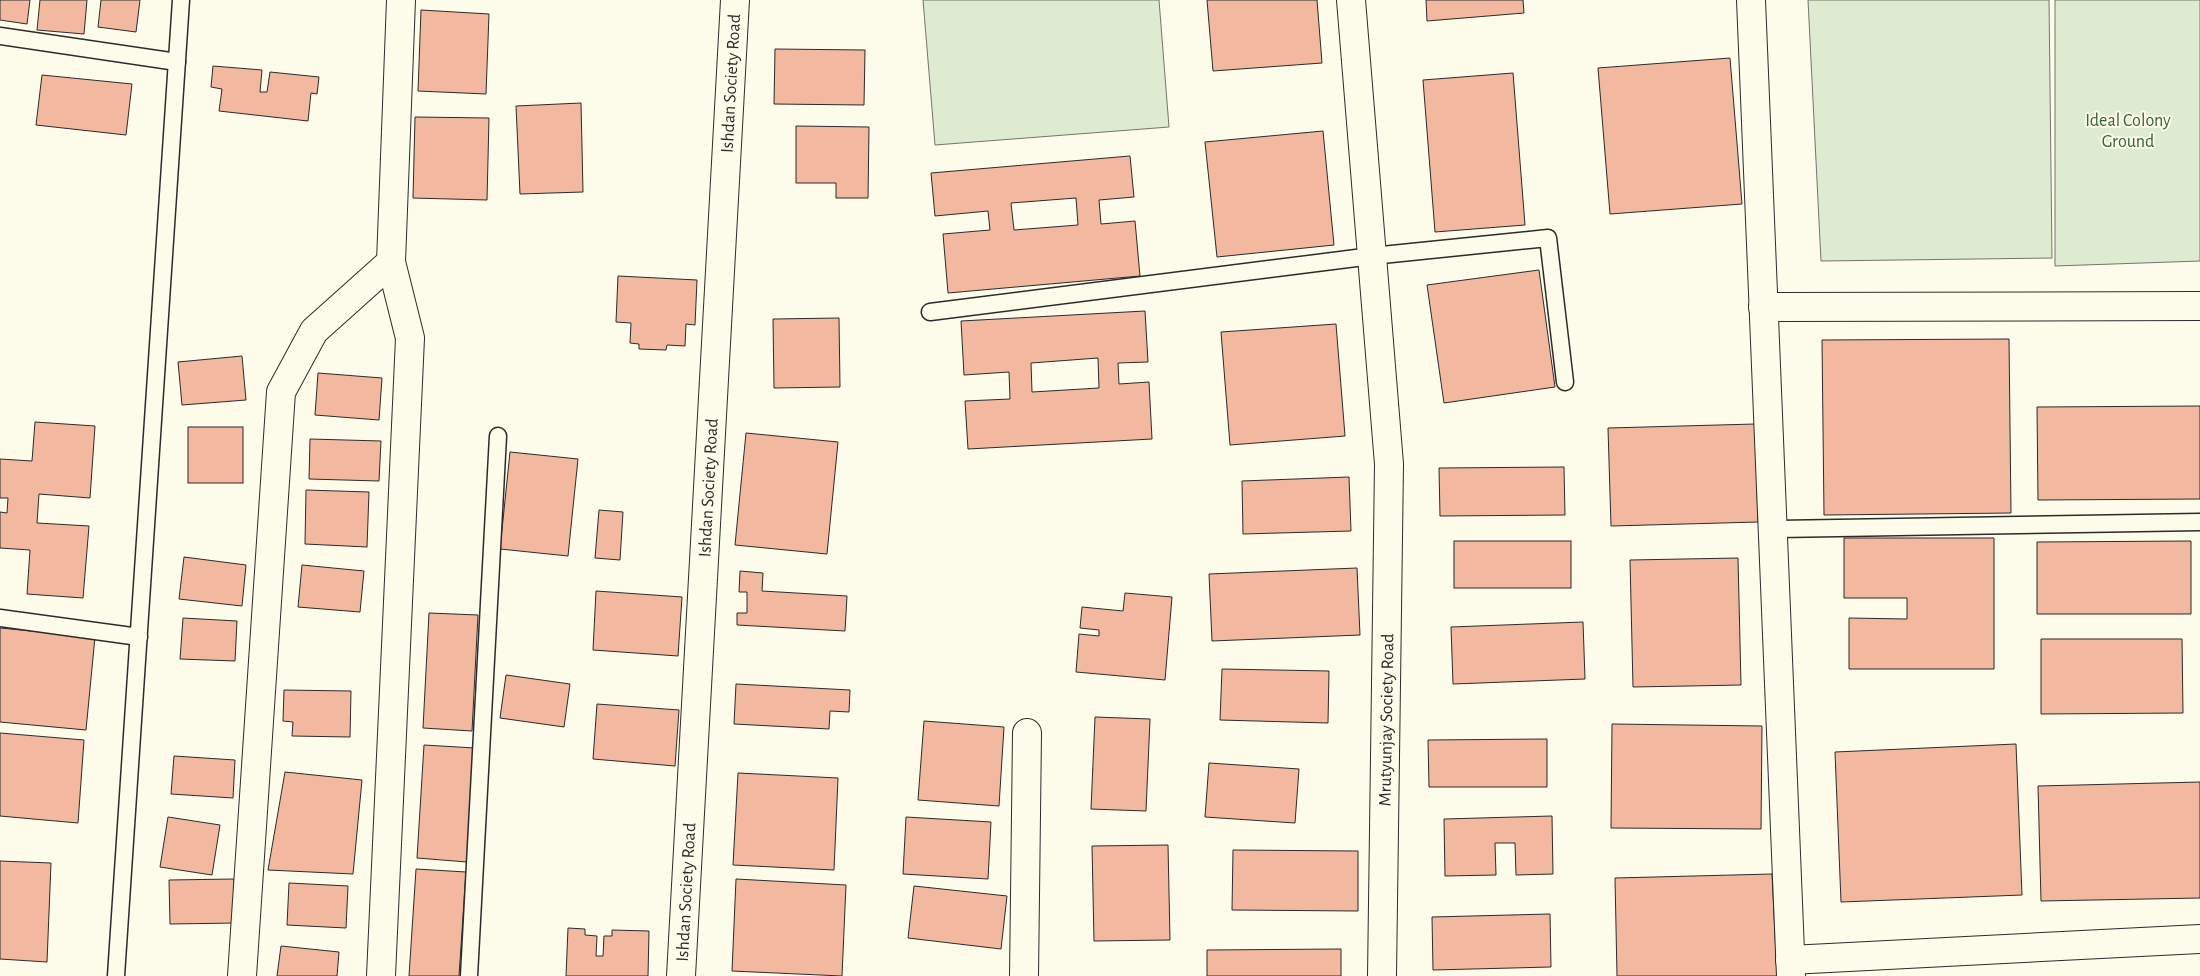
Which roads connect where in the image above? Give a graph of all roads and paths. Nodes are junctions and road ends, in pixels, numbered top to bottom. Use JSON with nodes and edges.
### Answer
{"nodes":[{"id":1,"x":181,"y":0,"type":"edge"},
{"id":2,"x":401,"y":0,"type":"edge"},
{"id":3,"x":735,"y":0,"type":"edge"},
{"id":4,"x":1351,"y":0,"type":"edge"},
{"id":5,"x":1751,"y":0,"type":"edge"},
{"id":6,"x":0,"y":36,"type":"edge"},
{"id":7,"x":177,"y":62,"type":"junction"},
{"id":8,"x":1372,"y":256,"type":"junction"},
{"id":9,"x":391,"y":262,"type":"junction"},
{"id":10,"x":2200,"y":306,"type":"edge"},
{"id":11,"x":1763,"y":307,"type":"junction"},
{"id":12,"x":930,"y":312,"type":"dead end"},
{"id":13,"x":1564,"y":382,"type":"dead end"},
{"id":14,"x":498,"y":436,"type":"dead end"},
{"id":15,"x":2200,"y":522,"type":"edge"},
{"id":16,"x":1772,"y":529,"type":"junction"},
{"id":17,"x":0,"y":618,"type":"edge"},
{"id":18,"x":139,"y":636,"type":"junction"},
{"id":19,"x":1027,"y":733,"type":"dead end"},
{"id":20,"x":2200,"y":939,"type":"edge"},
{"id":21,"x":1790,"y":968,"type":"edge"},
{"id":22,"x":116,"y":976,"type":"edge"},
{"id":23,"x":242,"y":976,"type":"edge"},
{"id":24,"x":381,"y":976,"type":"edge"},
{"id":25,"x":469,"y":976,"type":"edge"},
{"id":26,"x":682,"y":976,"type":"edge"},
{"id":27,"x":1024,"y":976,"type":"edge"},
{"id":28,"x":1382,"y":976,"type":"edge"}],
"edges":[{"from":1,"to":7,"type":"lane"},
{"from":2,"to":9,"type":"street"},
{"from":3,"to":26,"type":"street","name":"Ishdan Society Road"},
{"from":4,"to":8,"type":"street","name":"Mrutyunjay Society Road"},
{"from":5,"to":11,"type":"street"},
{"from":6,"to":7,"type":"lane"},
{"from":7,"to":18,"type":"lane"},
{"from":8,"to":12,"type":"lane"},
{"from":8,"to":13,"type":"lane"},
{"from":8,"to":28,"type":"street","name":"Mrutyunjay Society Road"},
{"from":9,"to":23,"type":"street"},
{"from":9,"to":24,"type":"street"},
{"from":10,"to":11,"type":"street"},
{"from":11,"to":16,"type":"street"},
{"from":14,"to":25,"type":"lane"},
{"from":15,"to":16,"type":"lane"},
{"from":16,"to":21,"type":"street"},
{"from":17,"to":18,"type":"lane"},
{"from":18,"to":22,"type":"lane"},
{"from":19,"to":27,"type":"street"},
{"from":20,"to":21,"type":"street"}]}
